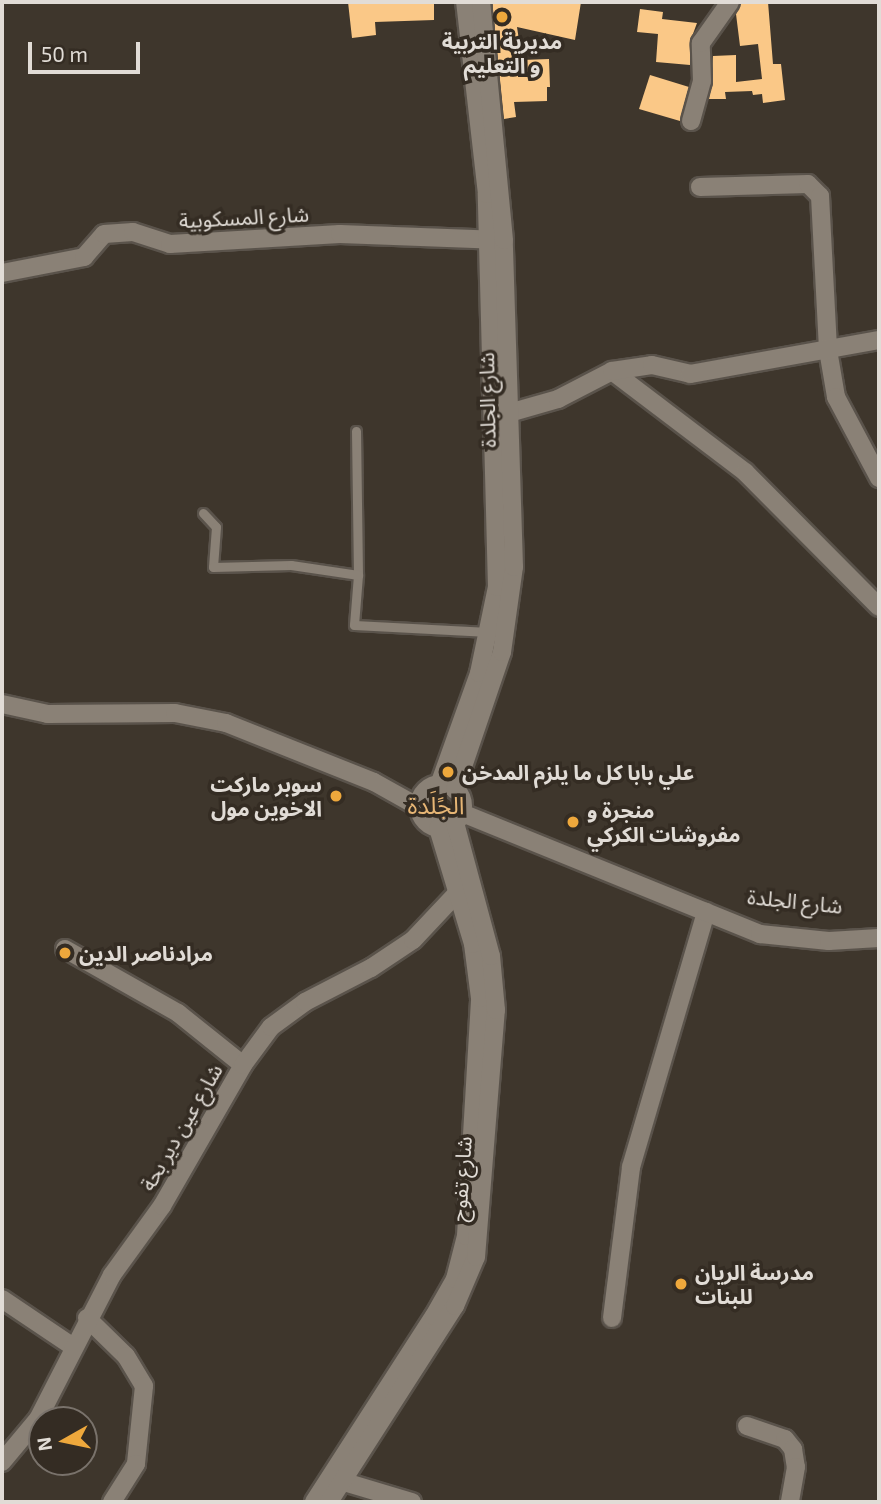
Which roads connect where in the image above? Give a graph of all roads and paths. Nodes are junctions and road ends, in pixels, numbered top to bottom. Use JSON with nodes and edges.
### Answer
{"nodes":[{"id":1,"x":465,"y":2,"type":"edge"},
{"id":2,"x":481,"y":2,"type":"edge"},
{"id":3,"x":730,"y":2,"type":"edge"},
{"id":4,"x":691,"y":121,"type":"dead end"},
{"id":5,"x":700,"y":187,"type":"dead end"},
{"id":6,"x":496,"y":240,"type":"junction"},
{"id":7,"x":2,"y":273,"type":"edge"},
{"id":8,"x":879,"y":340,"type":"edge"},
{"id":9,"x":828,"y":350,"type":"junction"},
{"id":10,"x":612,"y":370,"type":"junction"},
{"id":11,"x":502,"y":414,"type":"junction"},
{"id":12,"x":356,"y":430,"type":"dead end"},
{"id":13,"x":879,"y":478,"type":"edge"},
{"id":14,"x":203,"y":513,"type":"dead end"},
{"id":15,"x":358,"y":575,"type":"junction"},
{"id":16,"x":879,"y":607,"type":"edge"},
{"id":17,"x":491,"y":632,"type":"junction"},
{"id":18,"x":2,"y":704,"type":"edge"},
{"id":19,"x":374,"y":782,"type":"junction"},
{"id":20,"x":440,"y":788,"type":"junction"},
{"id":21,"x":419,"y":807,"type":"junction"},
{"id":22,"x":452,"y":821,"type":"junction"},
{"id":23,"x":466,"y":889,"type":"junction"},
{"id":24,"x":706,"y":912,"type":"junction"},
{"id":25,"x":879,"y":928,"type":"edge"},
{"id":26,"x":879,"y":938,"type":"edge"},
{"id":27,"x":65,"y":949,"type":"dead end"},
{"id":28,"x":243,"y":1065,"type":"junction"},
{"id":29,"x":2,"y":1299,"type":"edge"},
{"id":30,"x":87,"y":1318,"type":"junction"},
{"id":31,"x":612,"y":1318,"type":"dead end"},
{"id":32,"x":72,"y":1346,"type":"junction"},
{"id":33,"x":747,"y":1426,"type":"dead end"},
{"id":34,"x":2,"y":1462,"type":"edge"},
{"id":35,"x":341,"y":1480,"type":"junction"},
{"id":36,"x":112,"y":1502,"type":"edge"},
{"id":37,"x":314,"y":1502,"type":"edge"},
{"id":38,"x":329,"y":1502,"type":"edge"},
{"id":39,"x":412,"y":1502,"type":"edge"},
{"id":40,"x":790,"y":1502,"type":"edge"}],
"edges":[{"from":1,"to":6,"type":"street","name":"شارع الجلدة"},
{"from":2,"to":6,"type":"street","name":"شارع الجلدة"},
{"from":3,"to":4,"type":"street"},
{"from":5,"to":9,"type":"street"},
{"from":6,"to":7,"type":"street","name":"شارع المسكوبية"},
{"from":6,"to":11,"type":"street","name":"شارع الجلدة"},
{"from":8,"to":9,"type":"street"},
{"from":9,"to":10,"type":"street"},
{"from":9,"to":13,"type":"street"},
{"from":10,"to":11,"type":"street"},
{"from":10,"to":16,"type":"street"},
{"from":11,"to":17,"type":"street","name":"شارع الجلدة"},
{"from":11,"to":20,"type":"street","name":"شارع الجلدة"},
{"from":12,"to":15,"type":"lane"},
{"from":14,"to":15,"type":"lane"},
{"from":15,"to":17,"type":"lane"},
{"from":17,"to":20,"type":"street","name":"شارع الجلدة"},
{"from":18,"to":19,"type":"street"},
{"from":19,"to":20,"type":"street"},
{"from":19,"to":21,"type":"street"},
{"from":20,"to":21,"type":"street"},
{"from":20,"to":22,"type":"street"},
{"from":21,"to":22,"type":"street"},
{"from":22,"to":23,"type":"street"},
{"from":22,"to":24,"type":"street","name":"شارع الجلدة"},
{"from":23,"to":28,"type":"street","name":"شارع عين دير بحة"},
{"from":23,"to":35,"type":"street","name":"شارع تفوح"},
{"from":23,"to":37,"type":"street"},
{"from":24,"to":25,"type":"street","name":"شارع الجلدة"},
{"from":24,"to":26,"type":"street","name":"شارع الجلدة"},
{"from":24,"to":31,"type":"street"},
{"from":27,"to":28,"type":"street"},
{"from":28,"to":30,"type":"street","name":"شارع عين دير بحة"},
{"from":29,"to":32,"type":"street"},
{"from":30,"to":32,"type":"street","name":"شارع عين دير بحة"},
{"from":30,"to":36,"type":"street"},
{"from":32,"to":34,"type":"street","name":"شارع عين دير بحة"},
{"from":33,"to":40,"type":"street"},
{"from":35,"to":38,"type":"street","name":"شارع تفوح"},
{"from":35,"to":39,"type":"street"}]}
